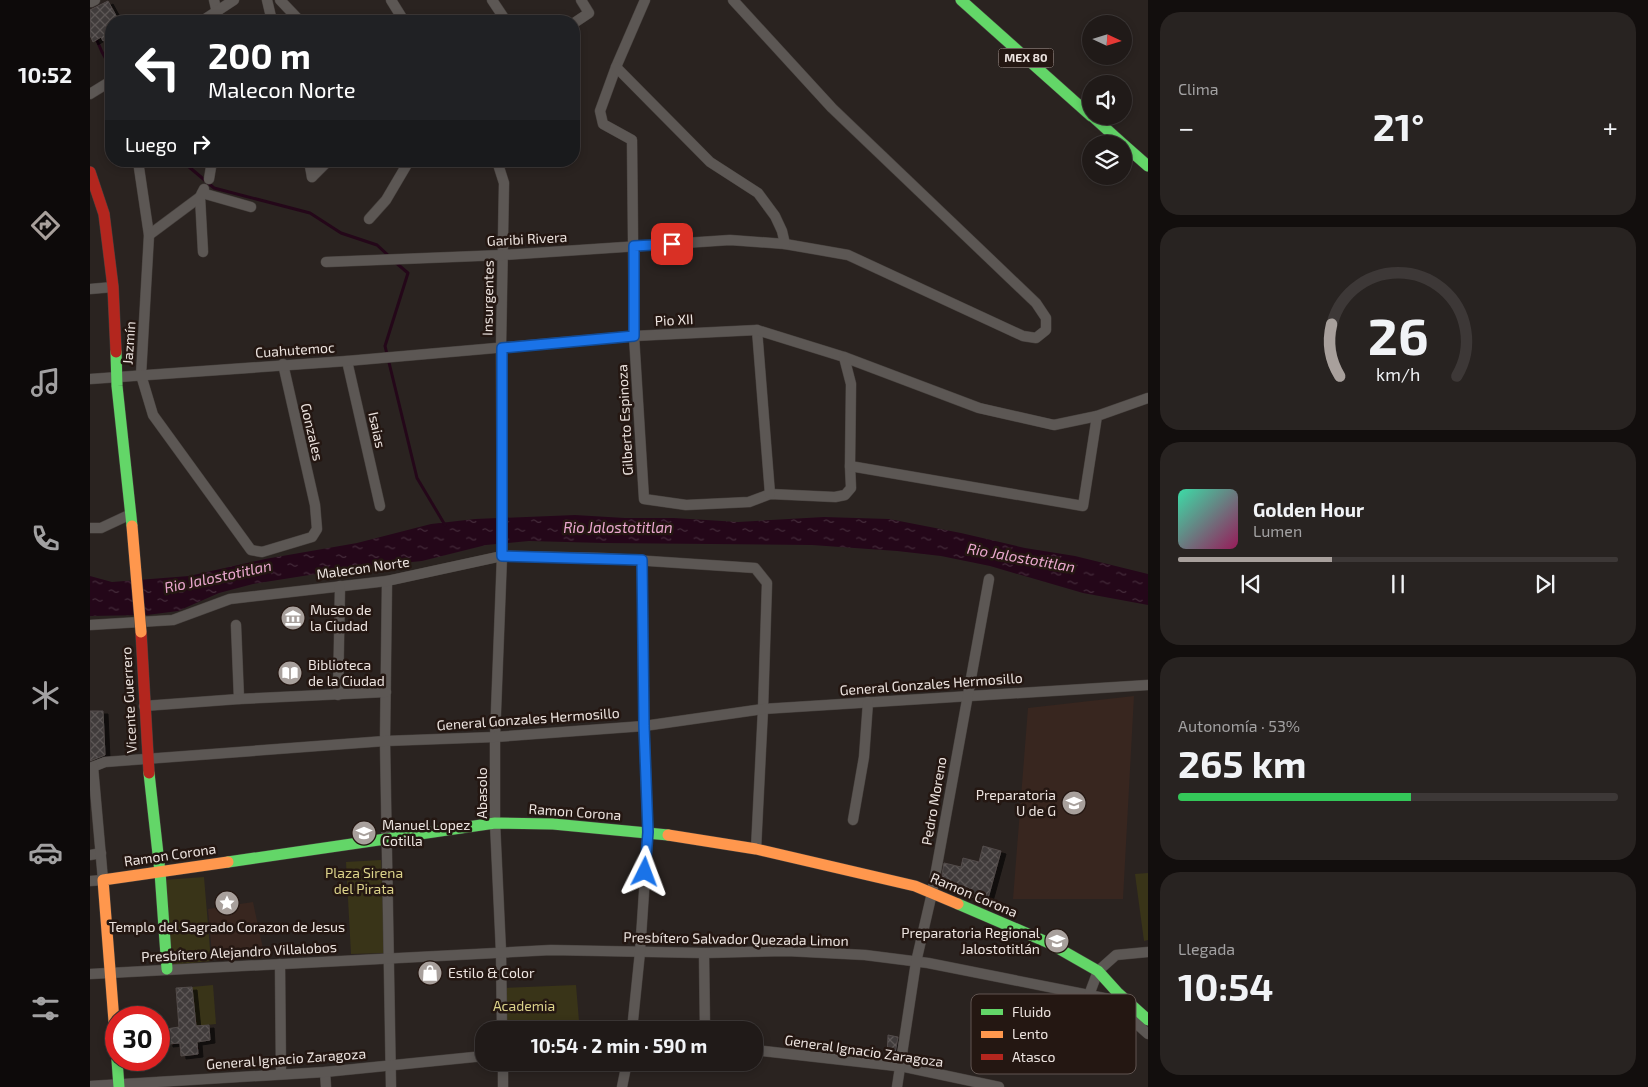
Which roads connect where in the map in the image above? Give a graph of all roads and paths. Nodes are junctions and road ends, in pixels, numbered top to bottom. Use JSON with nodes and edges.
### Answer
{"nodes":[{"id":1,"x":95,"y":0,"type":"edge"},
{"id":2,"x":214,"y":0,"type":"edge"},
{"id":3,"x":234,"y":0,"type":"edge"},
{"id":4,"x":267,"y":0,"type":"edge"},
{"id":5,"x":280,"y":0,"type":"edge"},
{"id":6,"x":392,"y":0,"type":"edge"},
{"id":7,"x":492,"y":0,"type":"edge"},
{"id":8,"x":581,"y":0,"type":"edge"},
{"id":9,"x":645,"y":0,"type":"edge"},
{"id":10,"x":733,"y":0,"type":"edge"},
{"id":11,"x":960,"y":0,"type":"edge"},
{"id":12,"x":91,"y":2,"type":"edge"},
{"id":13,"x":218,"y":15,"type":"edge"},
{"id":14,"x":219,"y":15,"type":"edge"},
{"id":15,"x":271,"y":15,"type":"edge"},
{"id":16,"x":294,"y":15,"type":"edge"},
{"id":17,"x":401,"y":15,"type":"edge"},
{"id":18,"x":502,"y":15,"type":"edge"},
{"id":19,"x":580,"y":19,"type":"edge"},
{"id":20,"x":616,"y":67,"type":"junction"},
{"id":21,"x":105,"y":85,"type":"edge"},
{"id":22,"x":90,"y":94,"type":"edge"},
{"id":23,"x":1082,"y":108,"type":"edge"},
{"id":24,"x":1101,"y":125,"type":"edge"},
{"id":25,"x":1113,"y":135,"type":"edge"},
{"id":26,"x":1132,"y":152,"type":"edge"},
{"id":27,"x":1148,"y":166,"type":"edge"},
{"id":28,"x":139,"y":167,"type":"edge"},
{"id":29,"x":210,"y":167,"type":"edge"},
{"id":30,"x":310,"y":167,"type":"edge"},
{"id":31,"x":322,"y":167,"type":"edge"},
{"id":32,"x":405,"y":167,"type":"edge"},
{"id":33,"x":498,"y":167,"type":"edge"},
{"id":34,"x":90,"y":172,"type":"edge"},
{"id":35,"x":204,"y":190,"type":"junction"},
{"id":36,"x":90,"y":206,"type":"edge"},
{"id":37,"x":251,"y":207,"type":"dead end"},
{"id":38,"x":104,"y":214,"type":"junction"},
{"id":39,"x":369,"y":218,"type":"dead end"},
{"id":40,"x":149,"y":235,"type":"junction"},
{"id":41,"x":785,"y":244,"type":"junction"},
{"id":42,"x":634,"y":246,"type":"junction"},
{"id":43,"x":203,"y":252,"type":"dead end"},
{"id":44,"x":503,"y":254,"type":"junction"},
{"id":45,"x":326,"y":262,"type":"dead end"},
{"id":46,"x":113,"y":287,"type":"junction"},
{"id":47,"x":90,"y":289,"type":"edge"},
{"id":48,"x":758,"y":330,"type":"junction"},
{"id":49,"x":634,"y":336,"type":"junction"},
{"id":50,"x":502,"y":348,"type":"junction"},
{"id":51,"x":844,"y":356,"type":"junction"},
{"id":52,"x":348,"y":361,"type":"junction"},
{"id":53,"x":283,"y":364,"type":"junction"},
{"id":54,"x":141,"y":375,"type":"junction"},
{"id":55,"x":117,"y":377,"type":"junction"},
{"id":56,"x":90,"y":379,"type":"edge"},
{"id":57,"x":1148,"y":398,"type":"edge"},
{"id":58,"x":1097,"y":416,"type":"junction"},
{"id":59,"x":850,"y":466,"type":"junction"},
{"id":60,"x":770,"y":494,"type":"junction"},
{"id":61,"x":380,"y":506,"type":"dead end"},
{"id":62,"x":131,"y":514,"type":"junction"},
{"id":63,"x":90,"y":528,"type":"edge"},
{"id":64,"x":236,"y":529,"type":"joint"},
{"id":65,"x":502,"y":552,"type":"junction"},
{"id":66,"x":642,"y":560,"type":"junction"},
{"id":67,"x":989,"y":580,"type":"dead end"},
{"id":68,"x":387,"y":581,"type":"junction"},
{"id":69,"x":340,"y":586,"type":"junction"},
{"id":70,"x":90,"y":625,"type":"edge"},
{"id":71,"x":236,"y":626,"type":"dead end"},
{"id":72,"x":1148,"y":685,"type":"edge"},
{"id":73,"x":386,"y":692,"type":"junction"},
{"id":74,"x":338,"y":695,"type":"junction"},
{"id":75,"x":968,"y":696,"type":"junction"},
{"id":76,"x":240,"y":699,"type":"junction"},
{"id":77,"x":868,"y":702,"type":"junction"},
{"id":78,"x":144,"y":706,"type":"junction"},
{"id":79,"x":763,"y":709,"type":"junction"},
{"id":80,"x":644,"y":726,"type":"junction"},
{"id":81,"x":495,"y":737,"type":"junction"},
{"id":82,"x":385,"y":741,"type":"junction"},
{"id":83,"x":147,"y":759,"type":"junction"},
{"id":84,"x":92,"y":767,"type":"edge"},
{"id":85,"x":852,"y":820,"type":"dead end"},
{"id":86,"x":495,"y":823,"type":"junction"},
{"id":87,"x":648,"y":832,"type":"junction"},
{"id":88,"x":386,"y":840,"type":"junction"},
{"id":89,"x":756,"y":849,"type":"junction"},
{"id":90,"x":101,"y":853,"type":"junction"},
{"id":91,"x":90,"y":855,"type":"edge"},
{"id":92,"x":160,"y":872,"type":"junction"},
{"id":93,"x":103,"y":880,"type":"junction"},
{"id":94,"x":90,"y":881,"type":"edge"},
{"id":95,"x":932,"y":893,"type":"junction"},
{"id":96,"x":501,"y":952,"type":"junction"},
{"id":97,"x":640,"y":952,"type":"junction"},
{"id":98,"x":1148,"y":952,"type":"edge"},
{"id":99,"x":704,"y":953,"type":"junction"},
{"id":100,"x":389,"y":959,"type":"junction"},
{"id":101,"x":916,"y":962,"type":"junction"},
{"id":102,"x":280,"y":964,"type":"junction"},
{"id":103,"x":167,"y":969,"type":"junction"},
{"id":104,"x":1098,"y":971,"type":"junction"},
{"id":105,"x":111,"y":973,"type":"junction"},
{"id":106,"x":90,"y":974,"type":"edge"},
{"id":107,"x":1084,"y":994,"type":"edge"},
{"id":108,"x":1089,"y":994,"type":"edge"},
{"id":109,"x":1112,"y":994,"type":"edge"},
{"id":110,"x":113,"y":1006,"type":"edge"},
{"id":111,"x":1136,"y":1012,"type":"edge"},
{"id":112,"x":1148,"y":1020,"type":"edge"},
{"id":113,"x":502,"y":1021,"type":"edge"},
{"id":114,"x":633,"y":1021,"type":"edge"},
{"id":115,"x":705,"y":1021,"type":"edge"},
{"id":116,"x":1136,"y":1021,"type":"edge"},
{"id":117,"x":1148,"y":1034,"type":"edge"},
{"id":118,"x":763,"y":1051,"type":"edge"},
{"id":119,"x":475,"y":1057,"type":"edge"},
{"id":120,"x":391,"y":1064,"type":"junction"},
{"id":121,"x":900,"y":1067,"type":"junction"},
{"id":122,"x":118,"y":1071,"type":"edge"},
{"id":123,"x":503,"y":1071,"type":"edge"},
{"id":124,"x":625,"y":1071,"type":"edge"},
{"id":125,"x":325,"y":1072,"type":"junction"},
{"id":126,"x":281,"y":1074,"type":"junction"},
{"id":127,"x":227,"y":1082,"type":"edge"},
{"id":128,"x":958,"y":1083,"type":"edge"},
{"id":129,"x":119,"y":1085,"type":"edge"},
{"id":130,"x":90,"y":1086,"type":"edge"},
{"id":131,"x":326,"y":1087,"type":"edge"},
{"id":132,"x":391,"y":1087,"type":"edge"},
{"id":133,"x":503,"y":1087,"type":"edge"},
{"id":134,"x":622,"y":1087,"type":"edge"},
{"id":135,"x":897,"y":1087,"type":"edge"},
{"id":136,"x":999,"y":1087,"type":"edge"}],
"edges":[{"from":1,"to":12,"type":"street"},
{"from":2,"to":13,"type":"street"},
{"from":3,"to":14,"type":"street"},
{"from":4,"to":15,"type":"street"},
{"from":5,"to":16,"type":"street"},
{"from":6,"to":17,"type":"street"},
{"from":7,"to":18,"type":"street"},
{"from":8,"to":19,"type":"street"},
{"from":9,"to":20,"type":"street"},
{"from":10,"to":41,"type":"street","name":"Garibi Rivera"},
{"from":11,"to":23,"type":"street","number":"MEX 80"},
{"from":20,"to":41,"type":"street"},
{"from":20,"to":42,"type":"street","name":"Gilberto Espinoza"},
{"from":21,"to":22,"type":"street"},
{"from":24,"to":25,"type":"street","number":"MEX 80"},
{"from":26,"to":27,"type":"street","number":"MEX 80"},
{"from":28,"to":40,"type":"street","name":"Jazmín"},
{"from":29,"to":35,"type":"street"},
{"from":30,"to":31,"type":"street"},
{"from":32,"to":39,"type":"street"},
{"from":33,"to":44,"type":"street","name":"Insurgentes"},
{"from":34,"to":38,"type":"street","name":"Vicente Guerrero"},
{"from":35,"to":37,"type":"street"},
{"from":35,"to":40,"type":"street"},
{"from":35,"to":43,"type":"street"},
{"from":36,"to":38,"type":"street"},
{"from":38,"to":46,"type":"street","name":"Vicente Guerrero"},
{"from":40,"to":54,"type":"street","name":"Jazmín"},
{"from":41,"to":42,"type":"street","name":"Garibi Rivera"},
{"from":42,"to":44,"type":"street","name":"Garibi Rivera"},
{"from":42,"to":49,"type":"street","name":"Gilberto Espinoza"},
{"from":44,"to":45,"type":"street","name":"Garibi Rivera"},
{"from":44,"to":50,"type":"street","name":"Insurgentes"},
{"from":46,"to":47,"type":"street"},
{"from":46,"to":55,"type":"street","name":"Vicente Guerrero"},
{"from":48,"to":49,"type":"street","name":"Pio XII"},
{"from":48,"to":51,"type":"street","name":"Pio XII"},
{"from":48,"to":60,"type":"street"},
{"from":49,"to":50,"type":"street","name":"Pio XII"},
{"from":49,"to":60,"type":"street","name":"Gilberto Espinoza"},
{"from":50,"to":52,"type":"street","name":"Cuahutemoc"},
{"from":50,"to":65,"type":"street","name":"Insurgentes"},
{"from":51,"to":58,"type":"street","name":"Pio XII"},
{"from":51,"to":59,"type":"street"},
{"from":52,"to":53,"type":"street","name":"Cuahutemoc"},
{"from":52,"to":61,"type":"street","name":"Isaias"},
{"from":53,"to":54,"type":"street","name":"Cuahutemoc"},
{"from":53,"to":64,"type":"street","name":"Gonzales"},
{"from":54,"to":55,"type":"street","name":"Cuahutemoc"},
{"from":54,"to":64,"type":"street","name":"Jazmín"},
{"from":55,"to":56,"type":"street","name":"Cuahutemoc"},
{"from":55,"to":62,"type":"street","name":"Vicente Guerrero"},
{"from":57,"to":58,"type":"street","name":"Pio XII"},
{"from":58,"to":59,"type":"street"},
{"from":59,"to":60,"type":"street"},
{"from":62,"to":63,"type":"street"},
{"from":62,"to":78,"type":"street","name":"Vicente Guerrero","bridge":true},
{"from":65,"to":66,"type":"street","name":"Malecon Norte"},
{"from":65,"to":68,"type":"street","name":"Malecon Norte"},
{"from":65,"to":81,"type":"street","name":"Abasolo"},
{"from":66,"to":79,"type":"street","name":"Malecon Norte"},
{"from":66,"to":80,"type":"street"},
{"from":67,"to":75,"type":"street","name":"Pedro Moreno"},
{"from":68,"to":69,"type":"street","name":"Malecon Norte"},
{"from":68,"to":73,"type":"street"},
{"from":69,"to":70,"type":"street","name":"Malecon Norte"},
{"from":69,"to":74,"type":"street"},
{"from":71,"to":76,"type":"street"},
{"from":72,"to":75,"type":"street","name":"General Gonzales Hermosillo"},
{"from":73,"to":74,"type":"street"},
{"from":73,"to":82,"type":"street"},
{"from":74,"to":76,"type":"street"},
{"from":75,"to":77,"type":"street","name":"General Gonzales Hermosillo"},
{"from":75,"to":95,"type":"street","name":"Pedro Moreno"},
{"from":76,"to":78,"type":"street"},
{"from":77,"to":79,"type":"street","name":"General Gonzales Hermosillo"},
{"from":77,"to":85,"type":"street"},
{"from":78,"to":83,"type":"street","name":"Vicente Guerrero"},
{"from":79,"to":80,"type":"street","name":"General Gonzales Hermosillo"},
{"from":79,"to":89,"type":"street","name":"Malecon Norte"},
{"from":80,"to":81,"type":"street","name":"General Gonzales Hermosillo"},
{"from":80,"to":87,"type":"street"},
{"from":81,"to":82,"type":"street","name":"General Gonzales Hermosillo"},
{"from":81,"to":86,"type":"street","name":"Abasolo"},
{"from":82,"to":83,"type":"street","name":"General Gonzales Hermosillo"},
{"from":82,"to":88,"type":"street"},
{"from":83,"to":84,"type":"street","name":"General Gonzales Hermosillo"},
{"from":83,"to":92,"type":"street","name":"Vicente Guerrero"},
{"from":84,"to":90,"type":"street"},
{"from":86,"to":87,"type":"street","name":"Ramon Corona"},
{"from":86,"to":88,"type":"street","name":"Ramon Corona"},
{"from":86,"to":96,"type":"street","name":"Abasolo"},
{"from":87,"to":89,"type":"street","name":"Ramon Corona"},
{"from":87,"to":97,"type":"street"},
{"from":88,"to":92,"type":"street","name":"Ramon Corona"},
{"from":88,"to":100,"type":"street"},
{"from":89,"to":95,"type":"street","name":"Ramon Corona"},
{"from":90,"to":91,"type":"street"},
{"from":90,"to":93,"type":"street"},
{"from":92,"to":93,"type":"street","name":"Ramon Corona"},
{"from":92,"to":103,"type":"street","name":"Vicente Guerrero"},
{"from":93,"to":94,"type":"street","name":"Ramon Corona"},
{"from":93,"to":105,"type":"street"},
{"from":95,"to":101,"type":"street","name":"Pedro Moreno"},
{"from":95,"to":104,"type":"street","name":"Ramon Corona"},
{"from":96,"to":97,"type":"street","name":"Presbítero Salvador Quezada Limon"},
{"from":96,"to":100,"type":"street","name":"Presbítero Salvador Quezada Limon"},
{"from":96,"to":113,"type":"street","name":"Abasolo"},
{"from":97,"to":99,"type":"street","name":"Presbítero Salvador Quezada Limon"},
{"from":97,"to":114,"type":"street"},
{"from":98,"to":104,"type":"street"},
{"from":99,"to":101,"type":"street","name":"Presbítero Salvador Quezada Limon"},
{"from":99,"to":115,"type":"street"},
{"from":100,"to":102,"type":"street","name":"Presbítero Alejandro Villalobos"},
{"from":100,"to":120,"type":"street"},
{"from":101,"to":107,"type":"street","name":"Presbítero Salvador Quezada Limon"},
{"from":101,"to":121,"type":"street","name":"Pedro Moreno"},
{"from":102,"to":103,"type":"street","name":"Presbítero Alejandro Villalobos"},
{"from":102,"to":126,"type":"street"},
{"from":103,"to":105,"type":"street","name":"Presbítero Alejandro Villalobos"},
{"from":104,"to":108,"type":"street"},
{"from":104,"to":109,"type":"street","name":"Ramon Corona"},
{"from":105,"to":106,"type":"street","name":"Presbítero Alejandro Villalobos"},
{"from":105,"to":110,"type":"street"},
{"from":111,"to":112,"type":"street","name":"Ramon Corona"},
{"from":116,"to":117,"type":"street"},
{"from":118,"to":121,"type":"street","name":"General Ignacio Zaragoza"},
{"from":119,"to":120,"type":"street","name":"General Ignacio Zaragoza"},
{"from":120,"to":125,"type":"street","name":"General Ignacio Zaragoza"},
{"from":120,"to":132,"type":"street"},
{"from":121,"to":128,"type":"street","name":"General Ignacio Zaragoza"},
{"from":121,"to":135,"type":"street","name":"Pedro Moreno"},
{"from":122,"to":129,"type":"street"},
{"from":123,"to":133,"type":"street"},
{"from":124,"to":134,"type":"street"},
{"from":125,"to":126,"type":"street","name":"General Ignacio Zaragoza"},
{"from":125,"to":131,"type":"street"},
{"from":126,"to":127,"type":"street","name":"General Ignacio Zaragoza"},
{"from":127,"to":129,"type":"street","name":"General Ignacio Zaragoza"},
{"from":128,"to":136,"type":"street","name":"General Ignacio Zaragoza"},
{"from":129,"to":130,"type":"street","name":"General Ignacio Zaragoza"}]}
